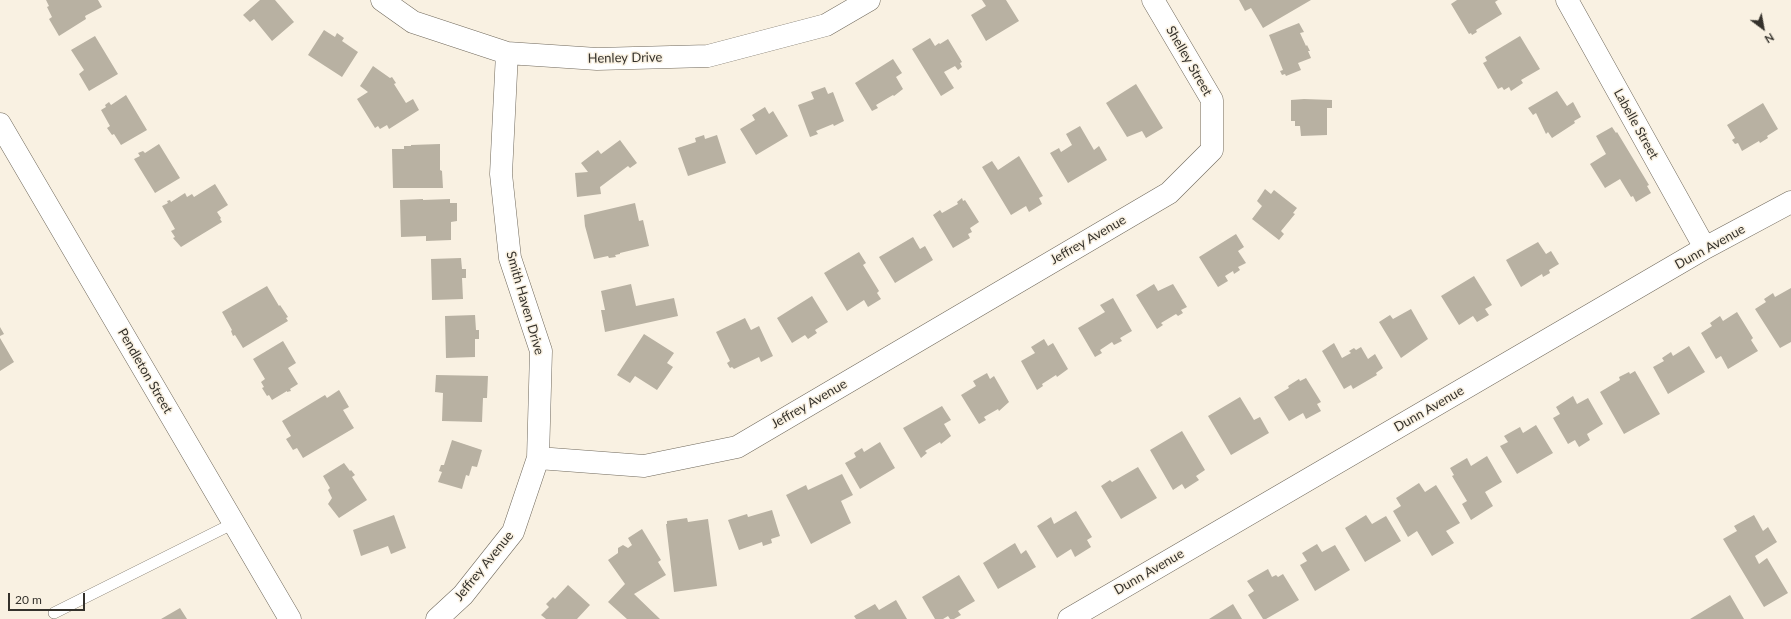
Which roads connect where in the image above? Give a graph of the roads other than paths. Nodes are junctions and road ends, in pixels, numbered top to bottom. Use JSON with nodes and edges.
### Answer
{"nodes":[{"id":1,"x":382,"y":0,"type":"edge"},
{"id":2,"x":869,"y":0,"type":"edge"},
{"id":3,"x":1153,"y":0,"type":"edge"},
{"id":4,"x":1567,"y":0,"type":"edge"},
{"id":5,"x":507,"y":53,"type":"junction"},
{"id":6,"x":0,"y":124,"type":"edge"},
{"id":7,"x":1212,"y":150,"type":"joint"},
{"id":8,"x":1791,"y":202,"type":"edge"},
{"id":9,"x":1705,"y":248,"type":"junction"},
{"id":10,"x":538,"y":458,"type":"junction"},
{"id":11,"x":234,"y":523,"type":"junction"},
{"id":12,"x":54,"y":614,"type":"dead end"},
{"id":13,"x":290,"y":619,"type":"edge"},
{"id":14,"x":437,"y":619,"type":"edge"},
{"id":15,"x":1069,"y":619,"type":"edge"}],
"edges":[{"from":1,"to":5,"type":"street","name":"Henley Drive"},
{"from":2,"to":5,"type":"street","name":"Henley Drive"},
{"from":3,"to":7,"type":"street","name":"Shelley Street"},
{"from":4,"to":9,"type":"street","name":"Labelle Street"},
{"from":5,"to":10,"type":"street","name":"Smith Haven Drive"},
{"from":6,"to":11,"type":"street","name":"Pendleton Street"},
{"from":7,"to":10,"type":"street","name":"Jeffrey Avenue"},
{"from":8,"to":9,"type":"street","name":"Dunn Avenue"},
{"from":9,"to":15,"type":"street","name":"Dunn Avenue"},
{"from":10,"to":14,"type":"street","name":"Jeffrey Avenue"},
{"from":11,"to":12,"type":"lane"},
{"from":11,"to":13,"type":"street","name":"Pendleton Street"}]}
